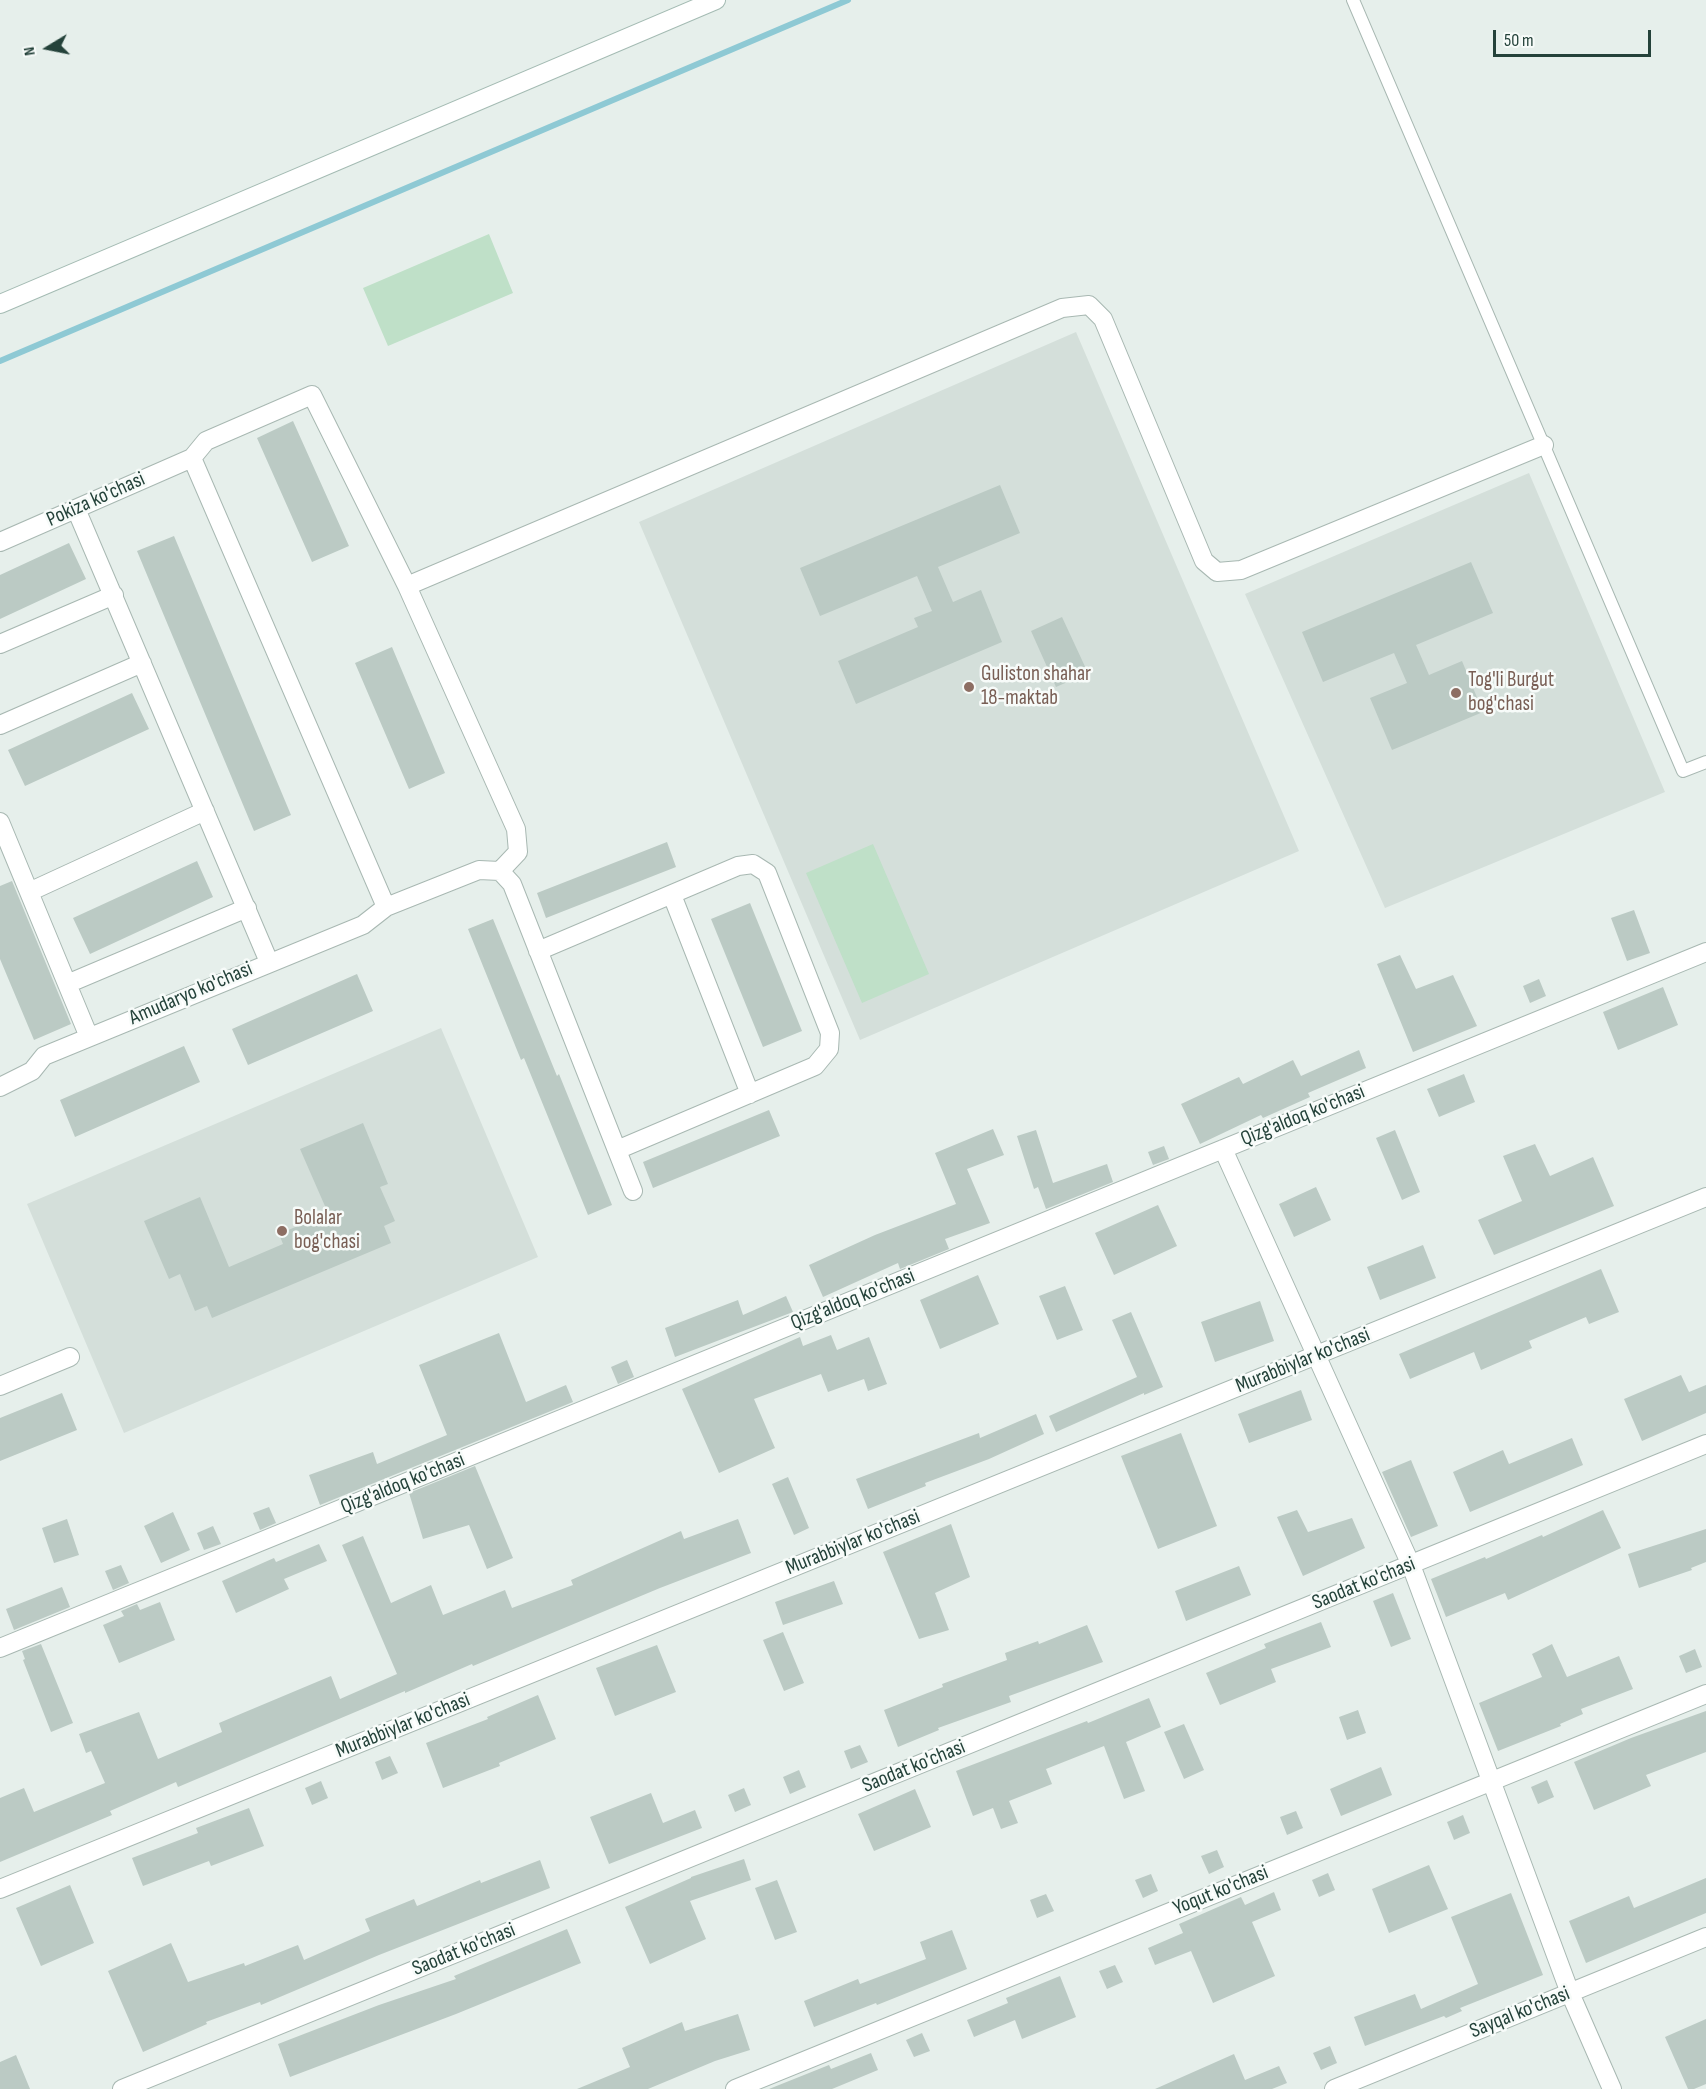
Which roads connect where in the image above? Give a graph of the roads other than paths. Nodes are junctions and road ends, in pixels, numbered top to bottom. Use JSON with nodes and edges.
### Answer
{"nodes":[{"id":1,"x":716,"y":0,"type":"edge"},
{"id":2,"x":1353,"y":0,"type":"edge"},
{"id":3,"x":0,"y":304,"type":"edge"},
{"id":4,"x":1544,"y":445,"type":"junction"},
{"id":5,"x":192,"y":458,"type":"junction"},
{"id":6,"x":76,"y":509,"type":"junction"},
{"id":7,"x":0,"y":542,"type":"edge"},
{"id":8,"x":406,"y":586,"type":"junction"},
{"id":9,"x":114,"y":595,"type":"junction"},
{"id":10,"x":0,"y":644,"type":"edge"},
{"id":11,"x":142,"y":663,"type":"junction"},
{"id":12,"x":0,"y":725,"type":"edge"},
{"id":13,"x":1706,"y":762,"type":"edge"},
{"id":14,"x":205,"y":811,"type":"junction"},
{"id":15,"x":0,"y":822,"type":"edge"},
{"id":16,"x":7,"y":857,"type":"edge"},
{"id":17,"x":500,"y":871,"type":"junction"},
{"id":18,"x":29,"y":892,"type":"junction"},
{"id":19,"x":672,"y":895,"type":"junction"},
{"id":20,"x":386,"y":907,"type":"junction"},
{"id":21,"x":247,"y":908,"type":"junction"},
{"id":22,"x":538,"y":951,"type":"junction"},
{"id":23,"x":1706,"y":952,"type":"edge"},
{"id":24,"x":269,"y":962,"type":"junction"},
{"id":25,"x":67,"y":984,"type":"junction"},
{"id":26,"x":89,"y":1037,"type":"junction"},
{"id":27,"x":0,"y":1087,"type":"edge"},
{"id":28,"x":750,"y":1094,"type":"junction"},
{"id":29,"x":1224,"y":1149,"type":"junction"},
{"id":30,"x":617,"y":1150,"type":"junction"},
{"id":31,"x":633,"y":1191,"type":"dead end"},
{"id":32,"x":1706,"y":1197,"type":"edge"},
{"id":33,"x":1318,"y":1355,"type":"junction"},
{"id":34,"x":70,"y":1357,"type":"dead end"},
{"id":35,"x":0,"y":1386,"type":"edge"},
{"id":36,"x":1706,"y":1444,"type":"edge"},
{"id":37,"x":1410,"y":1565,"type":"junction"},
{"id":38,"x":0,"y":1648,"type":"edge"},
{"id":39,"x":1706,"y":1694,"type":"edge"},
{"id":40,"x":1492,"y":1781,"type":"junction"},
{"id":41,"x":0,"y":1889,"type":"edge"},
{"id":42,"x":1706,"y":1937,"type":"edge"},
{"id":43,"x":1570,"y":1993,"type":"junction"},
{"id":44,"x":122,"y":2089,"type":"edge"},
{"id":45,"x":735,"y":2089,"type":"edge"},
{"id":46,"x":1334,"y":2089,"type":"edge"},
{"id":47,"x":1612,"y":2089,"type":"edge"}],
"edges":[{"from":1,"to":3,"type":"street"},
{"from":2,"to":4,"type":"lane"},
{"from":4,"to":8,"type":"street"},
{"from":4,"to":13,"type":"lane"},
{"from":5,"to":6,"type":"street","name":"Pokiza ko'chasi"},
{"from":5,"to":8,"type":"street","name":"Pokiza ko'chasi"},
{"from":5,"to":20,"type":"street"},
{"from":6,"to":7,"type":"street","name":"Pokiza ko'chasi"},
{"from":6,"to":9,"type":"street"},
{"from":8,"to":17,"type":"street"},
{"from":9,"to":10,"type":"street"},
{"from":9,"to":11,"type":"street"},
{"from":11,"to":12,"type":"street"},
{"from":11,"to":14,"type":"street"},
{"from":14,"to":18,"type":"street"},
{"from":14,"to":21,"type":"street"},
{"from":15,"to":16,"type":"street"},
{"from":16,"to":18,"type":"street"},
{"from":17,"to":20,"type":"street","name":"Amudaryo ko'chasi"},
{"from":17,"to":22,"type":"street"},
{"from":18,"to":25,"type":"street"},
{"from":19,"to":22,"type":"street"},
{"from":19,"to":28,"type":"street"},
{"from":19,"to":28,"type":"street"},
{"from":20,"to":24,"type":"street","name":"Amudaryo ko'chasi"},
{"from":21,"to":24,"type":"street"},
{"from":21,"to":25,"type":"street"},
{"from":22,"to":30,"type":"street"},
{"from":23,"to":29,"type":"street","name":"Qizg'aldoq ko'chasi"},
{"from":24,"to":26,"type":"street","name":"Amudaryo ko'chasi"},
{"from":25,"to":26,"type":"street"},
{"from":26,"to":27,"type":"street","name":"Amudaryo ko'chasi"},
{"from":28,"to":30,"type":"street"},
{"from":29,"to":33,"type":"street"},
{"from":29,"to":38,"type":"street","name":"Qizg'aldoq ko'chasi"},
{"from":30,"to":31,"type":"street"},
{"from":32,"to":33,"type":"street","name":"Murabbiylar ko'chasi"},
{"from":33,"to":37,"type":"street"},
{"from":33,"to":41,"type":"street","name":"Murabbiylar ko'chasi"},
{"from":34,"to":35,"type":"street"},
{"from":36,"to":37,"type":"street","name":"Saodat ko'chasi"},
{"from":37,"to":40,"type":"street"},
{"from":37,"to":44,"type":"street","name":"Saodat ko'chasi"},
{"from":39,"to":40,"type":"street","name":"Yoqut ko'chasi"},
{"from":40,"to":43,"type":"street"},
{"from":40,"to":45,"type":"street","name":"Yoqut ko'chasi"},
{"from":42,"to":43,"type":"street","name":"Sayqal ko'chasi"},
{"from":43,"to":46,"type":"street","name":"Sayqal ko'chasi"},
{"from":43,"to":47,"type":"street"}]}
